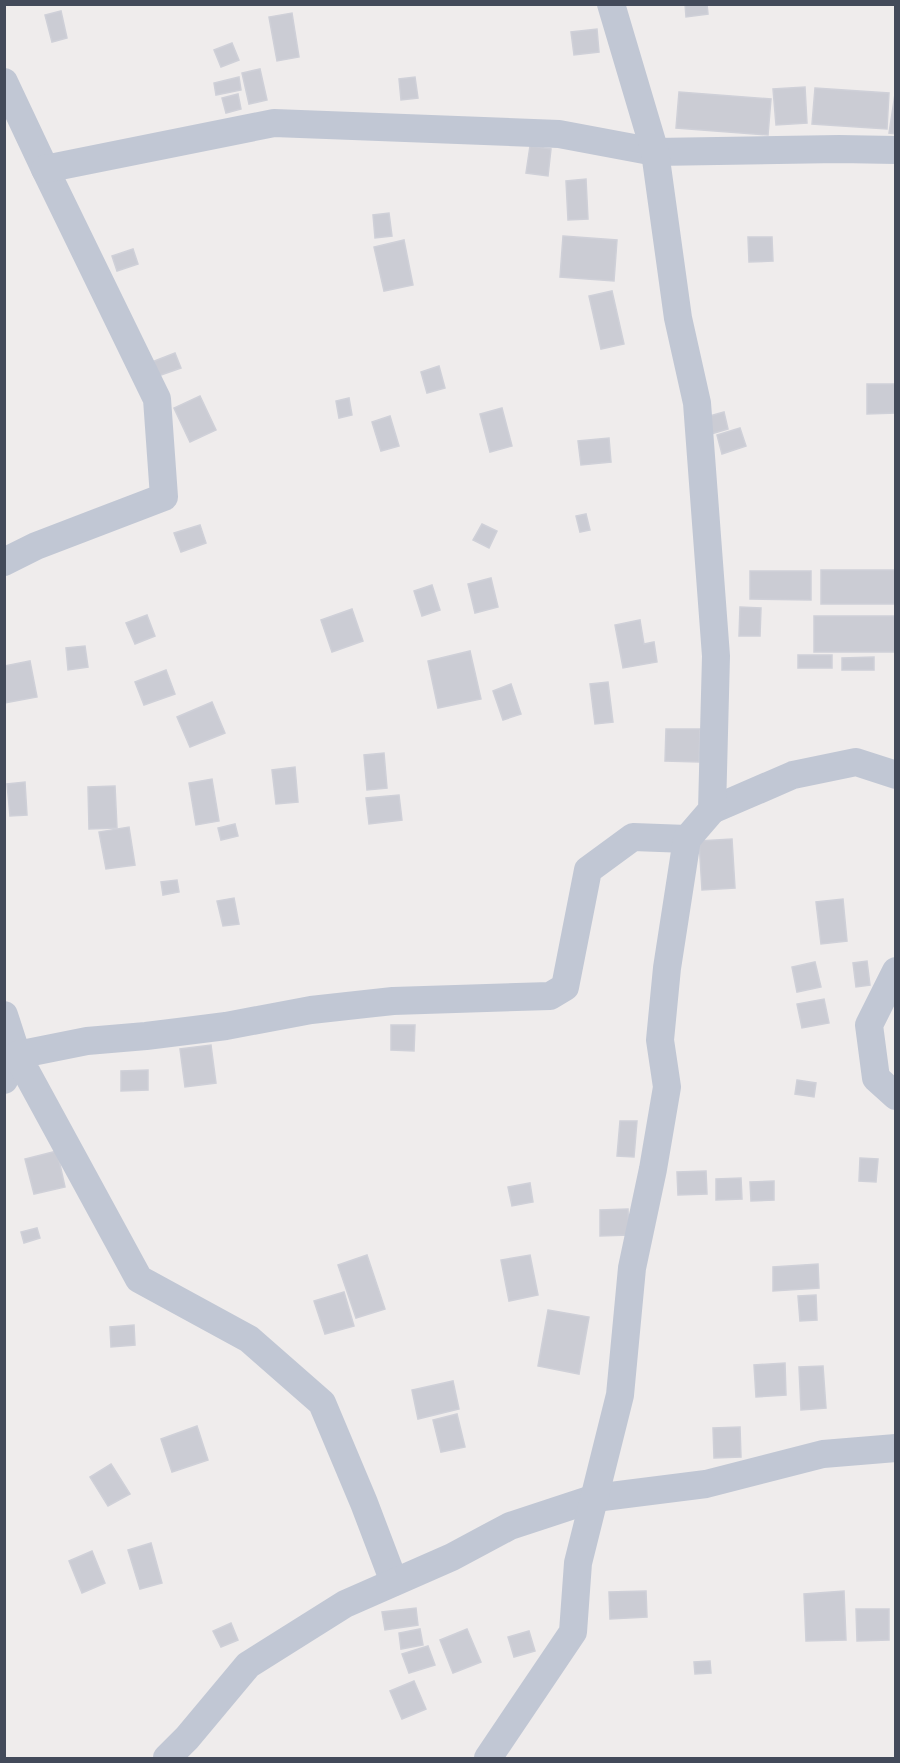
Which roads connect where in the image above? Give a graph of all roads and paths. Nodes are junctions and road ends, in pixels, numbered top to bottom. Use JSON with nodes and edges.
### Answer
{"nodes":[{"id":1,"x":611,"y":4,"type":"edge"},
{"id":2,"x":4,"y":82,"type":"edge"},
{"id":3,"x":896,"y":150,"type":"edge"},
{"id":4,"x":655,"y":152,"type":"junction"},
{"id":5,"x":45,"y":169,"type":"junction"},
{"id":6,"x":4,"y":562,"type":"edge"},
{"id":7,"x":896,"y":775,"type":"edge"},
{"id":8,"x":712,"y":810,"type":"junction"},
{"id":9,"x":687,"y":839,"type":"junction"},
{"id":10,"x":896,"y":971,"type":"edge"},
{"id":11,"x":4,"y":1015,"type":"edge"},
{"id":12,"x":11,"y":1068,"type":"edge"},
{"id":13,"x":896,"y":1096,"type":"edge"},
{"id":14,"x":896,"y":1448,"type":"edge"},
{"id":15,"x":595,"y":1498,"type":"junction"},
{"id":16,"x":394,"y":1582,"type":"junction"},
{"id":17,"x":167,"y":1758,"type":"edge"},
{"id":18,"x":488,"y":1758,"type":"edge"}],
"edges":[{"from":1,"to":4,"type":"street"},
{"from":2,"to":5,"type":"street"},
{"from":3,"to":4,"type":"street"},
{"from":4,"to":5,"type":"street"},
{"from":4,"to":8,"type":"street"},
{"from":5,"to":6,"type":"street"},
{"from":7,"to":8,"type":"street"},
{"from":8,"to":9,"type":"street"},
{"from":9,"to":12,"type":"street"},
{"from":9,"to":15,"type":"street"},
{"from":10,"to":13,"type":"street"},
{"from":11,"to":12,"type":"street"},
{"from":12,"to":16,"type":"street"},
{"from":14,"to":15,"type":"street"},
{"from":15,"to":16,"type":"street"},
{"from":15,"to":18,"type":"street"},
{"from":16,"to":17,"type":"street"}]}
